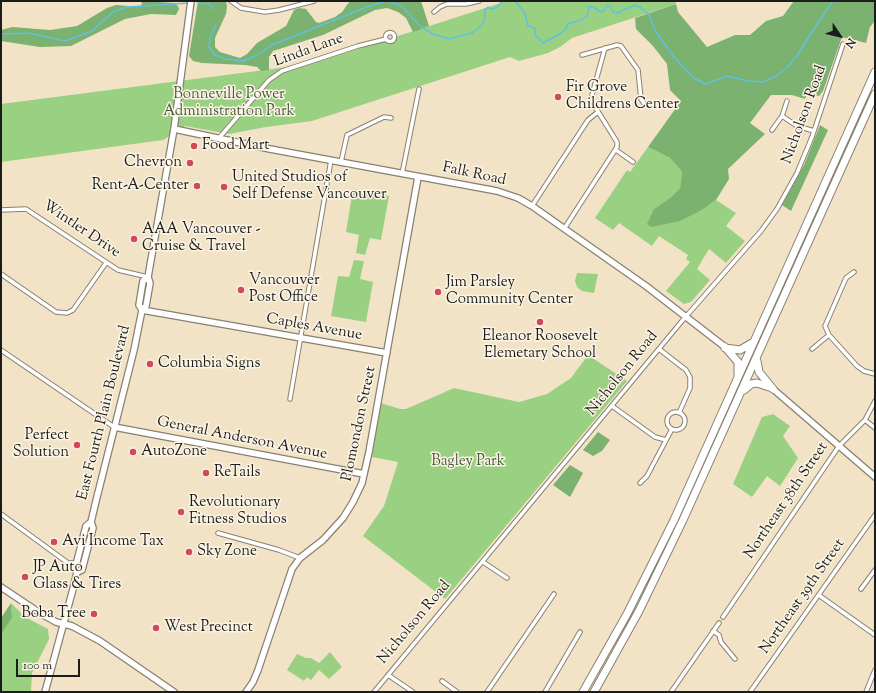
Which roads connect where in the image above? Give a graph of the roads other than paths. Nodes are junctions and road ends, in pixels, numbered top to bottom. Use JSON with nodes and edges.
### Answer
{"nodes":[{"id":1,"x":191,"y":1,"type":"edge"},
{"id":2,"x":230,"y":1,"type":"edge"},
{"id":3,"x":306,"y":1,"type":"edge"},
{"id":4,"x":479,"y":1,"type":"edge"},
{"id":5,"x":312,"y":2,"type":"edge"},
{"id":6,"x":434,"y":12,"type":"dead end"},
{"id":7,"x":386,"y":39,"type":"dead end"},
{"id":8,"x":843,"y":44,"type":"dead end"},
{"id":9,"x":605,"y":48,"type":"junction"},
{"id":10,"x":582,"y":55,"type":"dead end"},
{"id":11,"x":875,"y":74,"type":"edge"},
{"id":12,"x":419,"y":90,"type":"dead end"},
{"id":13,"x":875,"y":94,"type":"edge"},
{"id":14,"x":787,"y":101,"type":"dead end"},
{"id":15,"x":645,"y":105,"type":"dead end"},
{"id":16,"x":598,"y":112,"type":"junction"},
{"id":17,"x":782,"y":116,"type":"junction"},
{"id":18,"x":392,"y":118,"type":"dead end"},
{"id":19,"x":174,"y":129,"type":"junction"},
{"id":20,"x":772,"y":130,"type":"dead end"},
{"id":21,"x":814,"y":131,"type":"junction"},
{"id":22,"x":219,"y":138,"type":"junction"},
{"id":23,"x":616,"y":150,"type":"junction"},
{"id":24,"x":331,"y":160,"type":"junction"},
{"id":25,"x":342,"y":162,"type":"junction"},
{"id":26,"x":633,"y":162,"type":"dead end"},
{"id":27,"x":402,"y":174,"type":"junction"},
{"id":28,"x":418,"y":176,"type":"junction"},
{"id":29,"x":532,"y":206,"type":"junction"},
{"id":30,"x":1,"y":210,"type":"edge"},
{"id":31,"x":564,"y":229,"type":"junction"},
{"id":32,"x":106,"y":262,"type":"junction"},
{"id":33,"x":854,"y":272,"type":"dead end"},
{"id":34,"x":1,"y":274,"type":"edge"},
{"id":35,"x":148,"y":277,"type":"junction"},
{"id":36,"x":142,"y":310,"type":"junction"},
{"id":37,"x":686,"y":316,"type":"junction"},
{"id":38,"x":829,"y":335,"type":"junction"},
{"id":39,"x":301,"y":338,"type":"junction"},
{"id":40,"x":754,"y":341,"type":"junction"},
{"id":41,"x":725,"y":347,"type":"junction"},
{"id":42,"x":659,"y":349,"type":"junction"},
{"id":43,"x":812,"y":349,"type":"dead end"},
{"id":44,"x":1,"y":350,"type":"edge"},
{"id":45,"x":387,"y":352,"type":"junction"},
{"id":46,"x":758,"y":356,"type":"junction"},
{"id":47,"x":875,"y":374,"type":"edge"},
{"id":48,"x":737,"y":381,"type":"junction"},
{"id":49,"x":773,"y":389,"type":"junction"},
{"id":50,"x":742,"y":391,"type":"junction"},
{"id":51,"x":290,"y":399,"type":"dead end"},
{"id":52,"x":875,"y":401,"type":"edge"},
{"id":53,"x":612,"y":406,"type":"junction"},
{"id":54,"x":679,"y":413,"type":"junction"},
{"id":55,"x":864,"y":420,"type":"junction"},
{"id":56,"x":114,"y":427,"type":"junction"},
{"id":57,"x":875,"y":428,"type":"edge"},
{"id":58,"x":672,"y":429,"type":"junction"},
{"id":59,"x":666,"y":440,"type":"junction"},
{"id":60,"x":839,"y":446,"type":"junction"},
{"id":61,"x":364,"y":474,"type":"junction"},
{"id":62,"x":875,"y":477,"type":"edge"},
{"id":63,"x":640,"y":483,"type":"dead end"},
{"id":64,"x":1,"y":514,"type":"edge"},
{"id":65,"x":875,"y":515,"type":"edge"},
{"id":66,"x":91,"y":522,"type":"junction"},
{"id":67,"x":218,"y":533,"type":"dead end"},
{"id":68,"x":300,"y":558,"type":"junction"},
{"id":69,"x":483,"y":562,"type":"junction"},
{"id":70,"x":77,"y":563,"type":"junction"},
{"id":71,"x":875,"y":570,"type":"edge"},
{"id":72,"x":77,"y":572,"type":"junction"},
{"id":73,"x":507,"y":578,"type":"dead end"},
{"id":74,"x":1,"y":587,"type":"edge"},
{"id":75,"x":861,"y":589,"type":"dead end"},
{"id":76,"x":554,"y":594,"type":"dead end"},
{"id":77,"x":820,"y":596,"type":"junction"},
{"id":78,"x":723,"y":617,"type":"dead end"},
{"id":79,"x":719,"y":623,"type":"dead end"},
{"id":80,"x":64,"y":624,"type":"junction"},
{"id":81,"x":713,"y":631,"type":"junction"},
{"id":82,"x":580,"y":632,"type":"dead end"},
{"id":83,"x":875,"y":635,"type":"edge"},
{"id":84,"x":735,"y":659,"type":"dead end"},
{"id":85,"x":875,"y":670,"type":"edge"},
{"id":86,"x":388,"y":675,"type":"junction"},
{"id":87,"x":442,"y":681,"type":"dead end"},
{"id":88,"x":672,"y":690,"type":"edge"},
{"id":89,"x":45,"y":692,"type":"edge"},
{"id":90,"x":174,"y":692,"type":"edge"},
{"id":91,"x":246,"y":692,"type":"edge"},
{"id":92,"x":374,"y":692,"type":"edge"},
{"id":93,"x":413,"y":692,"type":"edge"},
{"id":94,"x":457,"y":692,"type":"edge"},
{"id":95,"x":487,"y":692,"type":"edge"},
{"id":96,"x":545,"y":692,"type":"edge"},
{"id":97,"x":583,"y":692,"type":"edge"},
{"id":98,"x":594,"y":692,"type":"edge"},
{"id":99,"x":678,"y":692,"type":"edge"},
{"id":100,"x":750,"y":692,"type":"edge"},
{"id":101,"x":866,"y":692,"type":"edge"}],
"edges":[{"from":1,"to":19,"type":"street","name":"East Fourth Plain Boulevard"},
{"from":2,"to":5,"type":"street"},
{"from":3,"to":5,"type":"street"},
{"from":4,"to":6,"type":"street"},
{"from":7,"to":22,"type":"street","name":"Linda Lane"},
{"from":8,"to":21,"type":"street","name":"Nicholson Road"},
{"from":9,"to":10,"type":"street"},
{"from":9,"to":15,"type":"street"},
{"from":9,"to":16,"type":"street"},
{"from":11,"to":40,"type":"highway"},
{"from":12,"to":27,"type":"street"},
{"from":13,"to":46,"type":"highway"},
{"from":14,"to":17,"type":"street"},
{"from":16,"to":23,"type":"street"},
{"from":16,"to":29,"type":"street"},
{"from":17,"to":20,"type":"street"},
{"from":17,"to":21,"type":"street"},
{"from":18,"to":25,"type":"street"},
{"from":19,"to":22,"type":"street","name":"Falk Road"},
{"from":19,"to":35,"type":"street","name":"East Fourth Plain Boulevard"},
{"from":21,"to":37,"type":"street","name":"Nicholson Road"},
{"from":22,"to":24,"type":"street","name":"Falk Road"},
{"from":23,"to":26,"type":"street"},
{"from":23,"to":31,"type":"street"},
{"from":24,"to":25,"type":"street","name":"Falk Road"},
{"from":24,"to":39,"type":"street"},
{"from":25,"to":27,"type":"street","name":"Falk Road"},
{"from":27,"to":28,"type":"street","name":"Falk Road"},
{"from":28,"to":29,"type":"street","name":"Falk Road"},
{"from":28,"to":45,"type":"street","name":"Plomondon Street"},
{"from":29,"to":31,"type":"street","name":"Falk Road"},
{"from":30,"to":32,"type":"street","name":"Wintler Drive"},
{"from":31,"to":37,"type":"street","name":"Falk Road"},
{"from":32,"to":34,"type":"street"},
{"from":32,"to":35,"type":"street","name":"Wintler Drive"},
{"from":33,"to":38,"type":"street"},
{"from":35,"to":36,"type":"street","name":"East Fourth Plain Boulevard"},
{"from":36,"to":39,"type":"street","name":"Caples Avenue"},
{"from":36,"to":56,"type":"street","name":"East Fourth Plain Boulevard"},
{"from":37,"to":41,"type":"street","name":"Falk Road"},
{"from":37,"to":42,"type":"street","name":"Nicholson Road"},
{"from":38,"to":43,"type":"street"},
{"from":38,"to":47,"type":"street"},
{"from":39,"to":45,"type":"street","name":"Caples Avenue"},
{"from":39,"to":51,"type":"street"},
{"from":40,"to":41,"type":"highway"},
{"from":40,"to":48,"type":"highway"},
{"from":41,"to":48,"type":"highway"},
{"from":42,"to":53,"type":"street","name":"Nicholson Road"},
{"from":42,"to":54,"type":"street"},
{"from":44,"to":56,"type":"street"},
{"from":45,"to":61,"type":"street","name":"Plomondon Street"},
{"from":46,"to":49,"type":"highway"},
{"from":46,"to":50,"type":"highway"},
{"from":48,"to":97,"type":"highway"},
{"from":49,"to":50,"type":"highway"},
{"from":49,"to":60,"type":"street"},
{"from":50,"to":98,"type":"highway"},
{"from":52,"to":55,"type":"street","name":"Northeast 38th Street"},
{"from":53,"to":59,"type":"street"},
{"from":53,"to":69,"type":"street","name":"Nicholson Road"},
{"from":54,"to":58,"type":"street"},
{"from":54,"to":58,"type":"street"},
{"from":55,"to":57,"type":"street"},
{"from":55,"to":60,"type":"street","name":"Northeast 38th Street"},
{"from":56,"to":61,"type":"street","name":"General Anderson Avenue"},
{"from":56,"to":66,"type":"street","name":"East Fourth Plain Boulevard"},
{"from":58,"to":59,"type":"street"},
{"from":59,"to":63,"type":"street"},
{"from":60,"to":62,"type":"street"},
{"from":60,"to":78,"type":"street","name":"Northeast 38th Street"},
{"from":61,"to":68,"type":"street","name":"Plomondon Street"},
{"from":64,"to":70,"type":"street"},
{"from":65,"to":77,"type":"street","name":"Northeast 39th Street"},
{"from":66,"to":70,"type":"street","name":"East Fourth Plain Boulevard"},
{"from":66,"to":72,"type":"street","name":"East Fourth Plain Boulevard"},
{"from":67,"to":68,"type":"street"},
{"from":68,"to":91,"type":"street","name":"Plomondon Street"},
{"from":69,"to":73,"type":"street"},
{"from":69,"to":86,"type":"street","name":"Nicholson Road"},
{"from":70,"to":72,"type":"street","name":"East Fourth Plain Boulevard"},
{"from":71,"to":75,"type":"street"},
{"from":72,"to":80,"type":"street","name":"East Fourth Plain Boulevard"},
{"from":74,"to":80,"type":"street"},
{"from":76,"to":95,"type":"street"},
{"from":77,"to":83,"type":"street"},
{"from":77,"to":100,"type":"street","name":"Northeast 39th Street"},
{"from":79,"to":81,"type":"street"},
{"from":80,"to":89,"type":"street","name":"East Fourth Plain Boulevard"},
{"from":80,"to":90,"type":"street"},
{"from":81,"to":84,"type":"street"},
{"from":81,"to":88,"type":"street"},
{"from":82,"to":96,"type":"street"},
{"from":85,"to":101,"type":"street"},
{"from":86,"to":92,"type":"street","name":"Nicholson Road"},
{"from":86,"to":93,"type":"street"},
{"from":87,"to":94,"type":"street"},
{"from":88,"to":99,"type":"street"}]}
